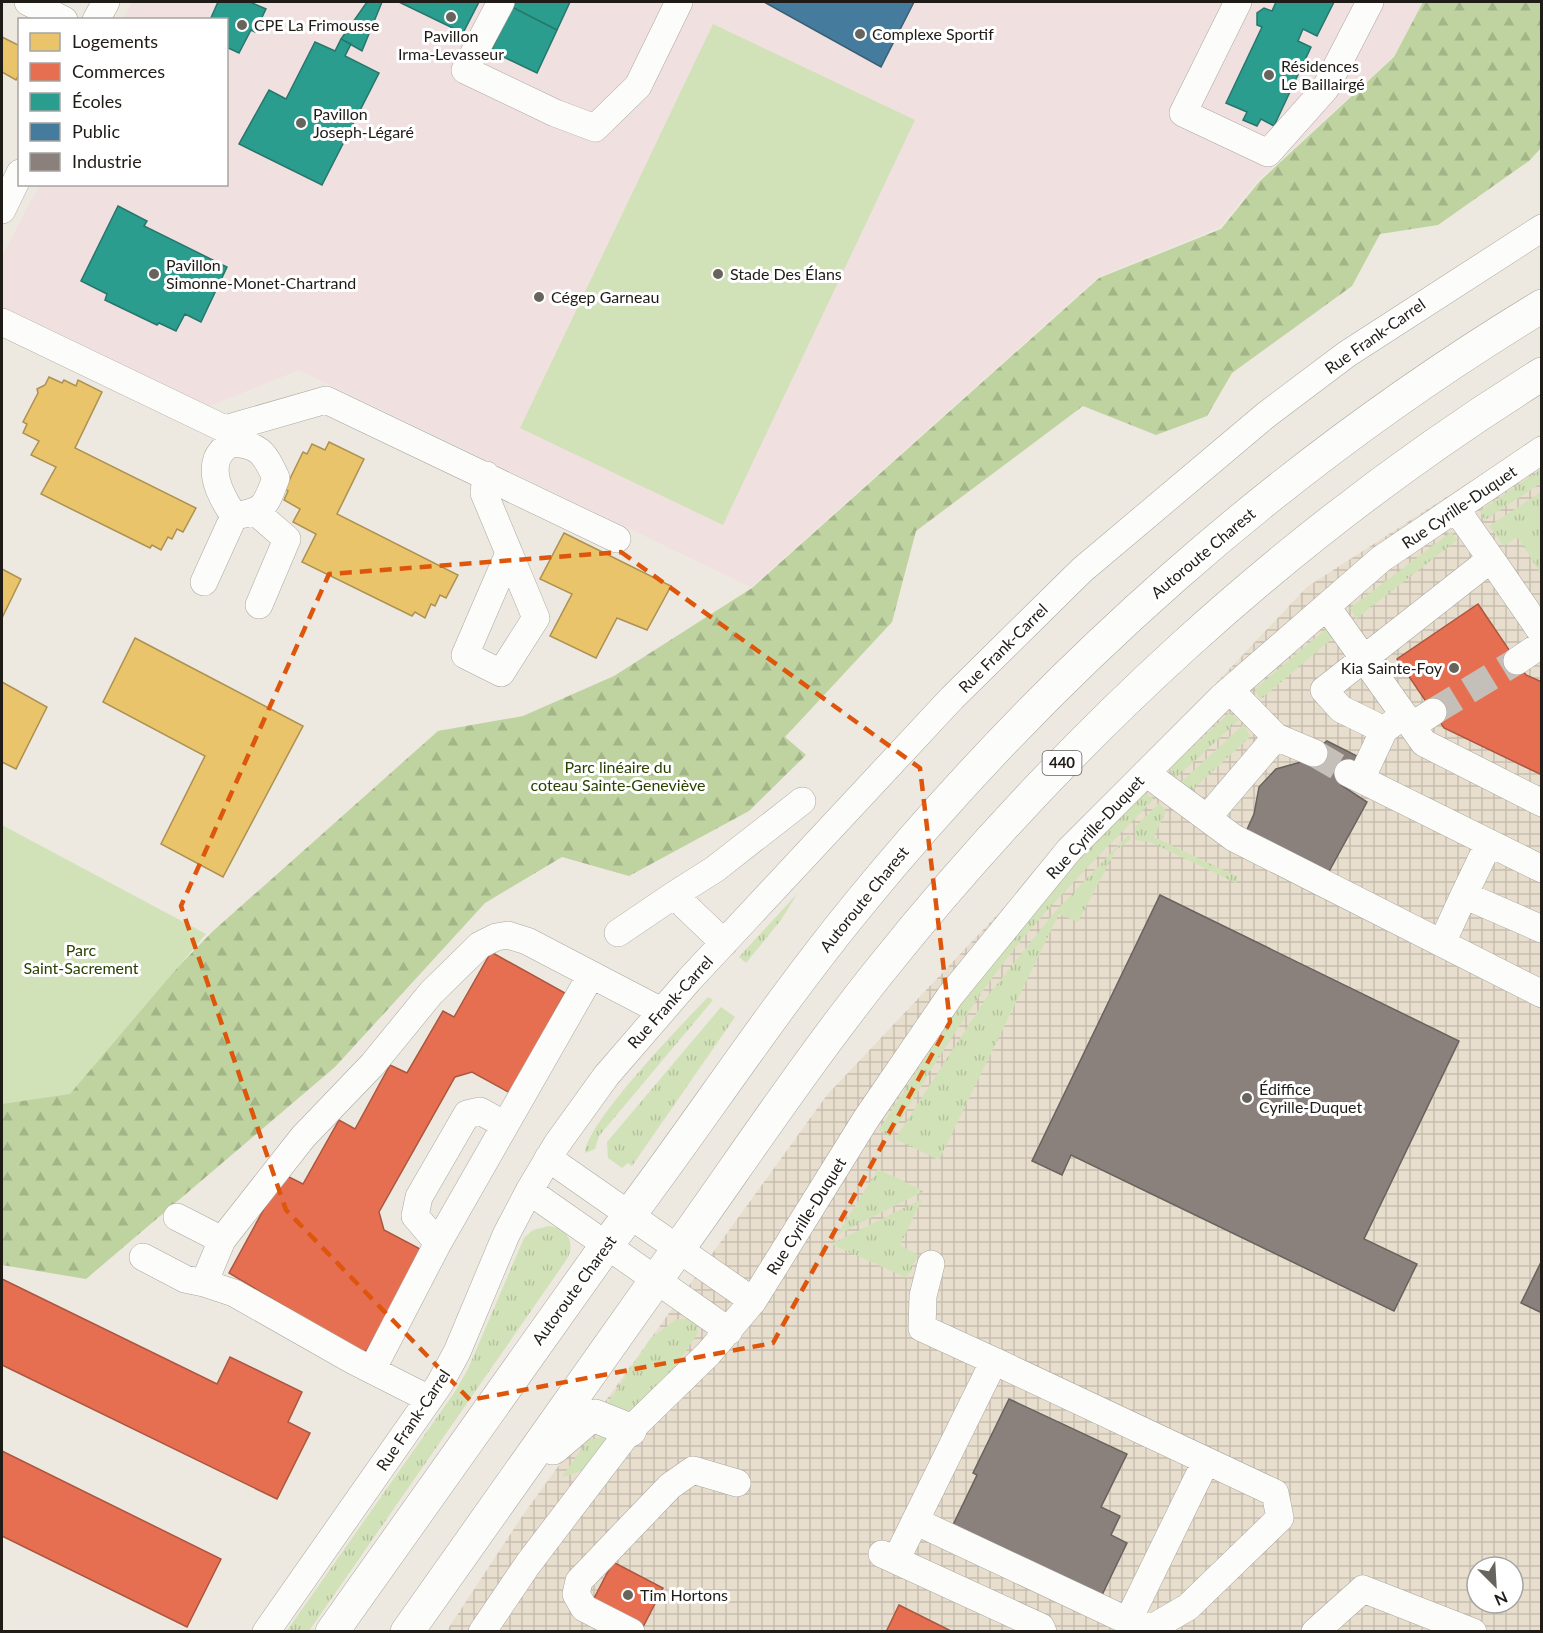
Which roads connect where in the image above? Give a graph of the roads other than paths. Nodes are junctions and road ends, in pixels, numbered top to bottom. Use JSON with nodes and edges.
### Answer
{"nodes":[{"id":1,"x":28,"y":2,"type":"edge"},
{"id":2,"x":106,"y":2,"type":"edge"},
{"id":3,"x":501,"y":2,"type":"edge"},
{"id":4,"x":679,"y":2,"type":"edge"},
{"id":5,"x":1238,"y":2,"type":"edge"},
{"id":6,"x":1371,"y":2,"type":"edge"},
{"id":7,"x":60,"y":18,"type":"edge"},
{"id":8,"x":97,"y":18,"type":"edge"},
{"id":9,"x":18,"y":177,"type":"edge"},
{"id":10,"x":2,"y":210,"type":"edge"},
{"id":11,"x":1542,"y":228,"type":"edge"},
{"id":12,"x":1542,"y":306,"type":"edge"},
{"id":13,"x":2,"y":322,"type":"edge"},
{"id":14,"x":1542,"y":374,"type":"edge"},
{"id":15,"x":227,"y":436,"type":"junction"},
{"id":16,"x":1542,"y":450,"type":"edge"},
{"id":17,"x":486,"y":476,"type":"junction"},
{"id":18,"x":1456,"y":508,"type":"junction"},
{"id":19,"x":245,"y":514,"type":"junction"},
{"id":20,"x":617,"y":538,"type":"dead end"},
{"id":21,"x":509,"y":553,"type":"dead end"},
{"id":22,"x":1491,"y":559,"type":"junction"},
{"id":23,"x":204,"y":582,"type":"dead end"},
{"id":24,"x":259,"y":605,"type":"dead end"},
{"id":25,"x":1327,"y":607,"type":"junction"},
{"id":26,"x":1542,"y":633,"type":"edge"},
{"id":27,"x":1542,"y":644,"type":"edge"},
{"id":28,"x":1364,"y":656,"type":"junction"},
{"id":29,"x":1516,"y":661,"type":"tunnel mouth"},
{"id":30,"x":1230,"y":690,"type":"junction"},
{"id":31,"x":1408,"y":721,"type":"junction"},
{"id":32,"x":1276,"y":736,"type":"junction"},
{"id":33,"x":1314,"y":753,"type":"tunnel mouth"},
{"id":34,"x":1146,"y":773,"type":"junction"},
{"id":35,"x":802,"y":801,"type":"dead end"},
{"id":36,"x":1542,"y":803,"type":"edge"},
{"id":37,"x":1207,"y":818,"type":"junction"},
{"id":38,"x":1489,"y":843,"type":"junction"},
{"id":39,"x":1542,"y":869,"type":"edge"},
{"id":40,"x":674,"y":895,"type":"junction"},
{"id":41,"x":1464,"y":895,"type":"junction"},
{"id":42,"x":1542,"y":929,"type":"edge"},
{"id":43,"x":618,"y":933,"type":"dead end"},
{"id":44,"x":724,"y":943,"type":"junction"},
{"id":45,"x":1442,"y":944,"type":"junction"},
{"id":46,"x":591,"y":975,"type":"junction"},
{"id":47,"x":1542,"y":994,"type":"edge"},
{"id":48,"x":661,"y":1011,"type":"junction"},
{"id":49,"x":505,"y":1125,"type":"junction"},
{"id":50,"x":548,"y":1158,"type":"junction"},
{"id":51,"x":529,"y":1191,"type":"junction"},
{"id":52,"x":630,"y":1215,"type":"junction"},
{"id":53,"x":177,"y":1217,"type":"dead end"},
{"id":54,"x":222,"y":1240,"type":"junction"},
{"id":55,"x":438,"y":1243,"type":"junction"},
{"id":56,"x":606,"y":1246,"type":"junction"},
{"id":57,"x":679,"y":1249,"type":"junction"},
{"id":58,"x":143,"y":1257,"type":"dead end"},
{"id":59,"x":931,"y":1264,"type":"dead end"},
{"id":60,"x":656,"y":1281,"type":"junction"},
{"id":61,"x":204,"y":1283,"type":"junction"},
{"id":62,"x":753,"y":1300,"type":"junction"},
{"id":63,"x":729,"y":1331,"type":"junction"},
{"id":64,"x":994,"y":1361,"type":"junction"},
{"id":65,"x":372,"y":1370,"type":"junction"},
{"id":66,"x":429,"y":1399,"type":"junction"},
{"id":67,"x":630,"y":1430,"type":"junction"},
{"id":68,"x":1206,"y":1461,"type":"junction"},
{"id":69,"x":737,"y":1483,"type":"dead end"},
{"id":70,"x":507,"y":1490,"type":"junction"},
{"id":71,"x":915,"y":1521,"type":"junction"},
{"id":72,"x":1128,"y":1621,"type":"junction"},
{"id":73,"x":266,"y":1632,"type":"edge"},
{"id":74,"x":332,"y":1632,"type":"edge"},
{"id":75,"x":407,"y":1632,"type":"edge"},
{"id":76,"x":482,"y":1632,"type":"edge"},
{"id":77,"x":631,"y":1632,"type":"edge"},
{"id":78,"x":1043,"y":1632,"type":"edge"},
{"id":79,"x":1315,"y":1632,"type":"edge"},
{"id":80,"x":1473,"y":1632,"type":"edge"}],
"edges":[{"from":1,"to":7,"type":"street"},
{"from":2,"to":8,"type":"street"},
{"from":3,"to":4,"type":"street"},
{"from":5,"to":6,"type":"street"},
{"from":9,"to":10,"type":"street"},
{"from":11,"to":44,"type":"street","name":"Rue Frank-Carrel"},
{"from":12,"to":52,"type":"main road","name":"Autoroute Charest"},
{"from":13,"to":15,"type":"street"},
{"from":14,"to":57,"type":"main road","number":"440"},
{"from":15,"to":17,"type":"street"},
{"from":15,"to":19,"type":"street"},
{"from":15,"to":19,"type":"street"},
{"from":16,"to":18,"type":"street","name":"Rue Cyrille-Duquet"},
{"from":17,"to":20,"type":"street"},
{"from":17,"to":21,"type":"street"},
{"from":18,"to":22,"type":"street"},
{"from":18,"to":25,"type":"street","name":"Rue Cyrille-Duquet"},
{"from":19,"to":23,"type":"street"},
{"from":19,"to":24,"type":"street"},
{"from":22,"to":26,"type":"street"},
{"from":22,"to":28,"type":"street"},
{"from":25,"to":28,"type":"street"},
{"from":25,"to":30,"type":"street","name":"Rue Cyrille-Duquet"},
{"from":27,"to":29,"type":"street"},
{"from":28,"to":31,"type":"street"},
{"from":28,"to":31,"type":"street"},
{"from":30,"to":32,"type":"street"},
{"from":30,"to":34,"type":"street","name":"Rue Cyrille-Duquet"},
{"from":31,"to":36,"type":"street"},
{"from":31,"to":38,"type":"street"},
{"from":32,"to":33,"type":"street"},
{"from":32,"to":37,"type":"street"},
{"from":34,"to":37,"type":"street"},
{"from":34,"to":62,"type":"street","name":"Rue Cyrille-Duquet"},
{"from":35,"to":40,"type":"street"},
{"from":37,"to":45,"type":"street"},
{"from":38,"to":39,"type":"street"},
{"from":38,"to":41,"type":"street"},
{"from":40,"to":43,"type":"street"},
{"from":40,"to":44,"type":"street"},
{"from":41,"to":42,"type":"street"},
{"from":41,"to":45,"type":"street"},
{"from":44,"to":48,"type":"street","name":"Rue Frank-Carrel"},
{"from":45,"to":47,"type":"street"},
{"from":46,"to":48,"type":"street"},
{"from":46,"to":49,"type":"street"},
{"from":46,"to":54,"type":"street"},
{"from":48,"to":50,"type":"street","name":"Rue Frank-Carrel"},
{"from":49,"to":55,"type":"street"},
{"from":49,"to":55,"type":"street"},
{"from":50,"to":51,"type":"street","name":"Rue Frank-Carrel"},
{"from":50,"to":52,"type":"street"},
{"from":51,"to":56,"type":"street"},
{"from":51,"to":66,"type":"street","name":"Rue Frank-Carrel"},
{"from":52,"to":56,"type":"main road","name":"Autoroute Charest"},
{"from":52,"to":57,"type":"street"},
{"from":53,"to":54,"type":"street"},
{"from":54,"to":61,"type":"street"},
{"from":55,"to":65,"type":"street"},
{"from":56,"to":60,"type":"street"},
{"from":56,"to":74,"type":"main road","name":"Autoroute Charest"},
{"from":57,"to":60,"type":"main road","number":"440"},
{"from":57,"to":62,"type":"street"},
{"from":58,"to":61,"type":"street"},
{"from":59,"to":64,"type":"street"},
{"from":60,"to":63,"type":"street"},
{"from":60,"to":70,"type":"main road"},
{"from":61,"to":65,"type":"street"},
{"from":62,"to":63,"type":"street","name":"Rue Cyrille-Duquet"},
{"from":63,"to":67,"type":"street","name":"Rue Cyrille-Duquet"},
{"from":64,"to":68,"type":"street"},
{"from":64,"to":71,"type":"street"},
{"from":65,"to":66,"type":"street"},
{"from":66,"to":73,"type":"street","name":"Rue Frank-Carrel"},
{"from":67,"to":70,"type":"main road"},
{"from":67,"to":76,"type":"street","name":"Rue Cyrille-Duquet"},
{"from":68,"to":72,"type":"street"},
{"from":68,"to":72,"type":"street"},
{"from":69,"to":77,"type":"street"},
{"from":70,"to":75,"type":"main road"},
{"from":71,"to":72,"type":"street"},
{"from":71,"to":78,"type":"street"},
{"from":79,"to":80,"type":"street"}]}
